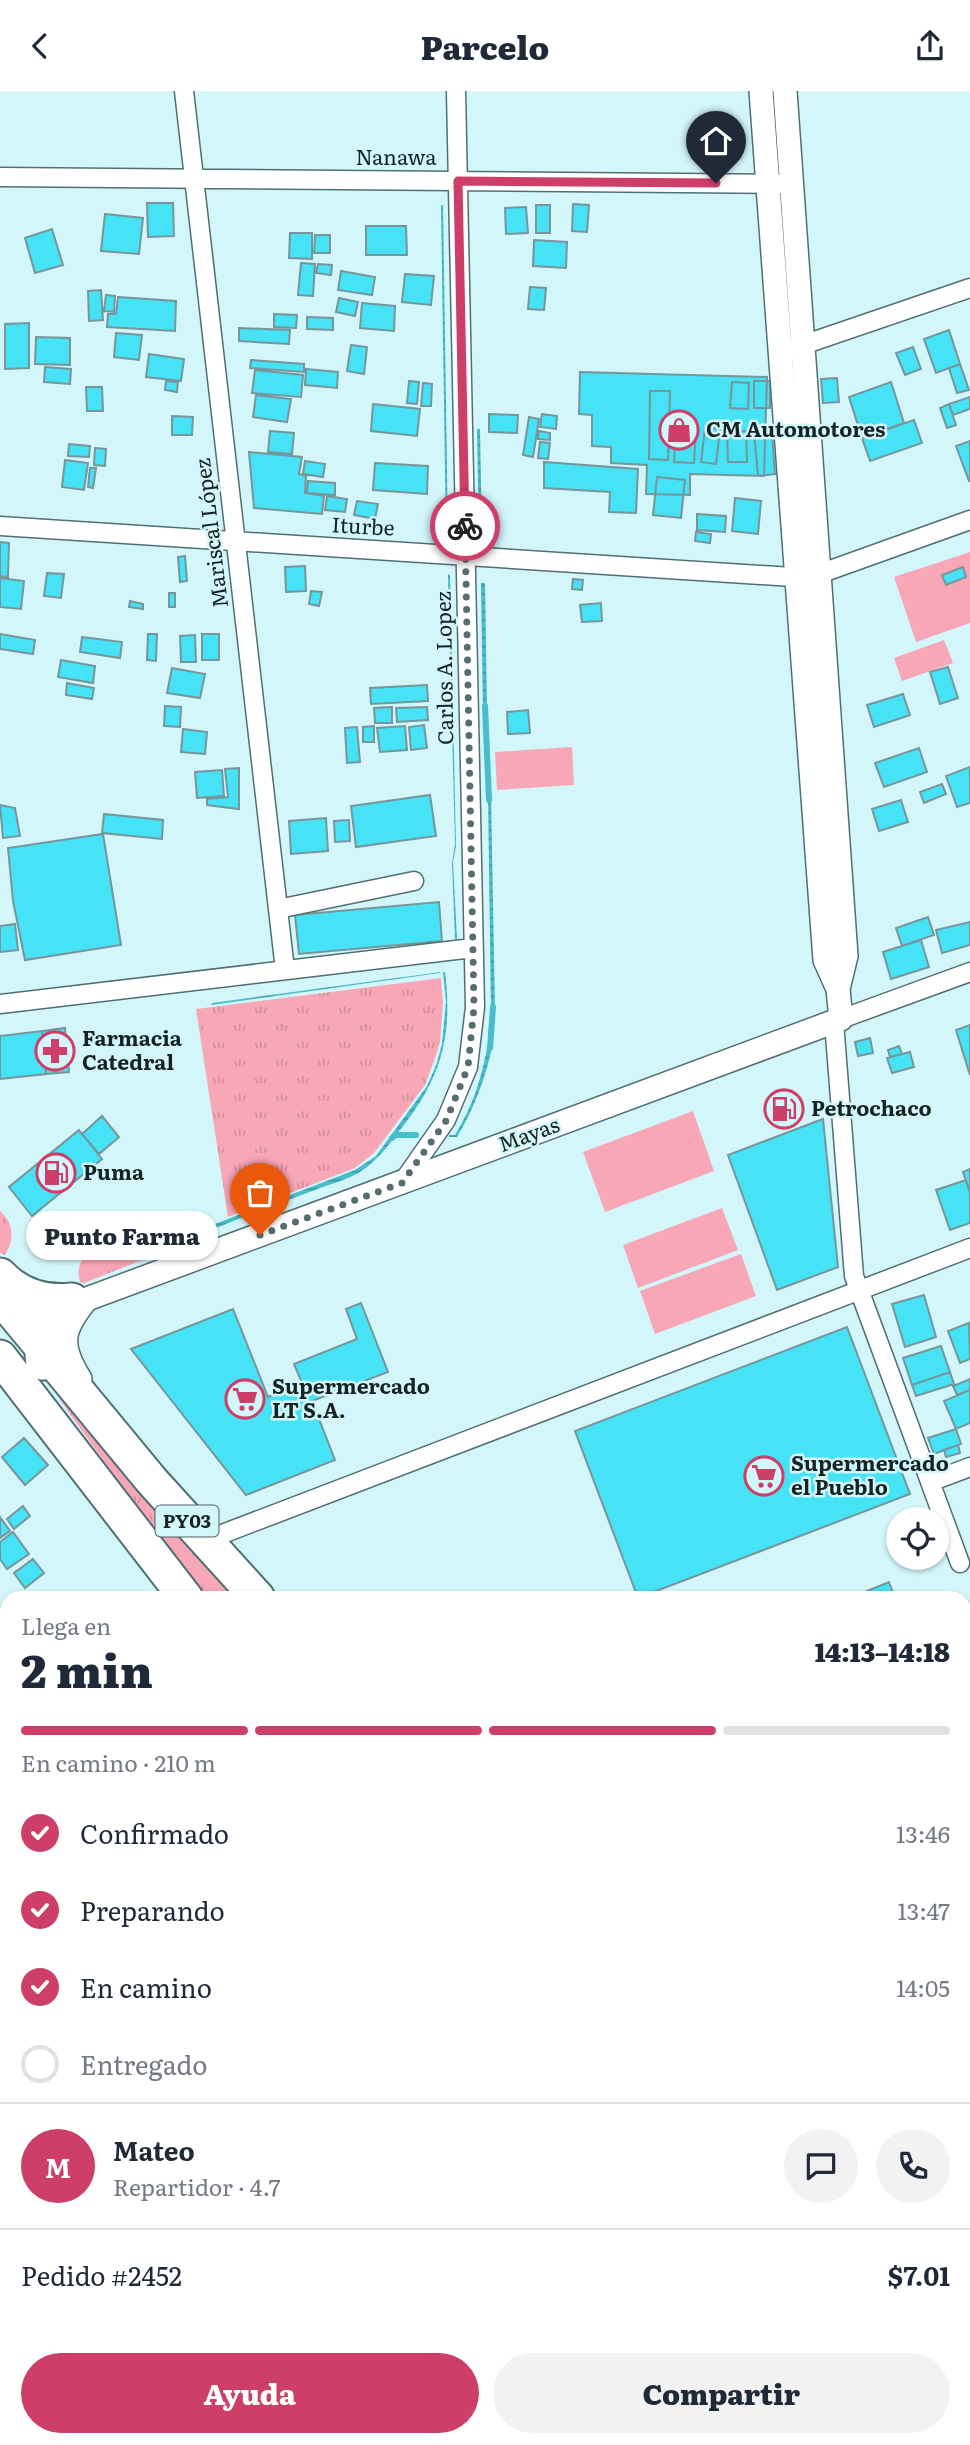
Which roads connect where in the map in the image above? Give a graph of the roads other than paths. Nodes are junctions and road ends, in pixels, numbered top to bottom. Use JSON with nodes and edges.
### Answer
{"nodes":[{"id":1,"x":184,"y":91,"type":"edge"},
{"id":2,"x":456,"y":91,"type":"edge"},
{"id":3,"x":761,"y":91,"type":"edge"},
{"id":4,"x":785,"y":91,"type":"edge"},
{"id":5,"x":0,"y":177,"type":"edge"},
{"id":6,"x":194,"y":180,"type":"junction"},
{"id":7,"x":458,"y":181,"type":"junction"},
{"id":8,"x":768,"y":184,"type":"junction"},
{"id":9,"x":791,"y":184,"type":"junction"},
{"id":10,"x":970,"y":288,"type":"edge"},
{"id":11,"x":791,"y":349,"type":"junction"},
{"id":12,"x":970,"y":520,"type":"edge"},
{"id":13,"x":0,"y":526,"type":"edge"},
{"id":14,"x":236,"y":542,"type":"junction"},
{"id":15,"x":465,"y":556,"type":"junction"},
{"id":16,"x":808,"y":577,"type":"junction"},
{"id":17,"x":414,"y":881,"type":"dead end"},
{"id":18,"x":278,"y":909,"type":"junction"},
{"id":19,"x":473,"y":948,"type":"junction"},
{"id":20,"x":285,"y":970,"type":"junction"},
{"id":21,"x":970,"y":972,"type":"edge"},
{"id":22,"x":0,"y":1005,"type":"edge"},
{"id":23,"x":837,"y":1021,"type":"junction"},
{"id":24,"x":402,"y":1183,"type":"junction"},
{"id":25,"x":970,"y":1248,"type":"edge"},
{"id":26,"x":0,"y":1275,"type":"edge"},
{"id":27,"x":859,"y":1291,"type":"junction"},
{"id":28,"x":0,"y":1297,"type":"edge"},
{"id":29,"x":80,"y":1300,"type":"junction"},
{"id":30,"x":40,"y":1349,"type":"junction"},
{"id":31,"x":0,"y":1357,"type":"edge"},
{"id":32,"x":94,"y":1413,"type":"junction"},
{"id":33,"x":76,"y":1457,"type":"junction"},
{"id":34,"x":970,"y":1467,"type":"edge"},
{"id":35,"x":930,"y":1482,"type":"junction"},
{"id":36,"x":204,"y":1541,"type":"junction"},
{"id":37,"x":960,"y":1563,"type":"dead end"},
{"id":38,"x":181,"y":1591,"type":"edge"},
{"id":39,"x":251,"y":1591,"type":"edge"}],
"edges":[{"from":1,"to":6,"type":"street","name":"Mariscal López"},
{"from":2,"to":7,"type":"street","name":"Carlos A. Lopez"},
{"from":3,"to":8,"type":"street"},
{"from":4,"to":9,"type":"street"},
{"from":5,"to":6,"type":"street","name":"Nanawa"},
{"from":6,"to":7,"type":"street","name":"Nanawa"},
{"from":6,"to":14,"type":"street","name":"Mariscal López"},
{"from":7,"to":8,"type":"street","name":"Nanawa"},
{"from":7,"to":15,"type":"street","name":"Carlos A. Lopez"},
{"from":8,"to":9,"type":"street","name":"Nanawa"},
{"from":8,"to":11,"type":"street"},
{"from":9,"to":11,"type":"street"},
{"from":10,"to":11,"type":"street"},
{"from":11,"to":16,"type":"street"},
{"from":12,"to":16,"type":"street"},
{"from":13,"to":14,"type":"street","name":"Iturbe"},
{"from":14,"to":15,"type":"street","name":"Iturbe"},
{"from":14,"to":18,"type":"street","name":"Mariscal López"},
{"from":15,"to":16,"type":"street","name":"Iturbe"},
{"from":15,"to":19,"type":"street","name":"Carlos A. Lopez"},
{"from":16,"to":23,"type":"street"},
{"from":17,"to":18,"type":"street"},
{"from":18,"to":20,"type":"street","name":"Mariscal López"},
{"from":19,"to":20,"type":"street"},
{"from":19,"to":24,"type":"street","name":"Carlos A. Lopez"},
{"from":20,"to":22,"type":"street"},
{"from":21,"to":23,"type":"street","name":"Mayas"},
{"from":23,"to":24,"type":"street","name":"Mayas"},
{"from":23,"to":27,"type":"street"},
{"from":24,"to":29,"type":"street","name":"Mayas"},
{"from":25,"to":27,"type":"street"},
{"from":26,"to":29,"type":"highway"},
{"from":27,"to":35,"type":"street"},
{"from":27,"to":36,"type":"street"},
{"from":28,"to":30,"type":"highway","number":"PY03"},
{"from":29,"to":30,"type":"highway"},
{"from":29,"to":32,"type":"street"},
{"from":30,"to":32,"type":"highway","number":"PY03"},
{"from":30,"to":33,"type":"highway"},
{"from":31,"to":33,"type":"highway","number":"PY03"},
{"from":32,"to":36,"type":"highway","number":"PY03"},
{"from":33,"to":38,"type":"highway","number":"PY03"},
{"from":34,"to":35,"type":"street"},
{"from":35,"to":37,"type":"street"},
{"from":36,"to":39,"type":"highway","number":"PY03"}]}
